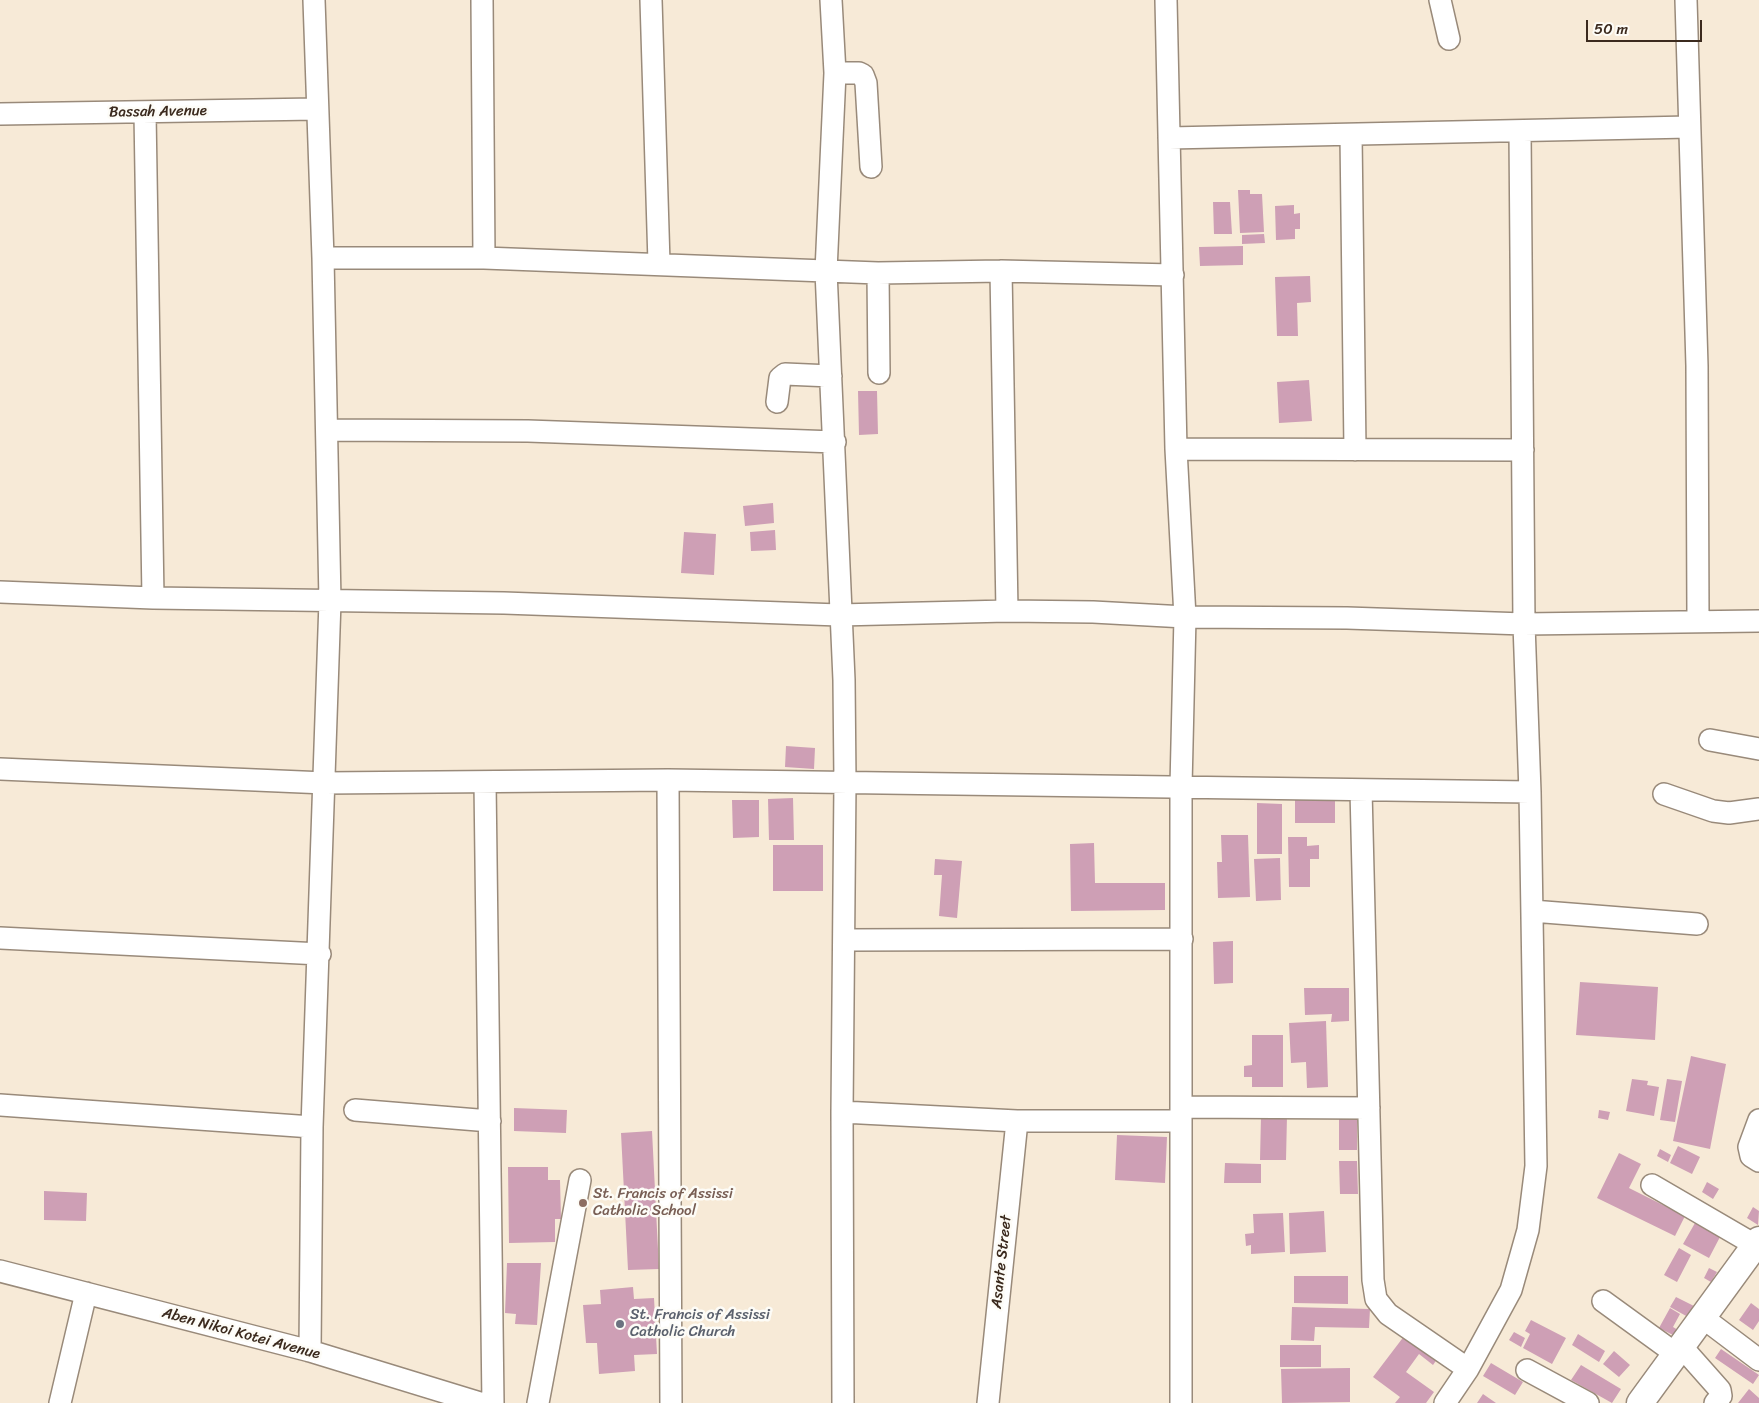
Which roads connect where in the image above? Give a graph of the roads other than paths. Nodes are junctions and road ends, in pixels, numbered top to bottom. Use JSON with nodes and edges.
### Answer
{"nodes":[{"id":1,"x":314,"y":0,"type":"edge"},
{"id":2,"x":482,"y":0,"type":"edge"},
{"id":3,"x":650,"y":0,"type":"edge"},
{"id":4,"x":831,"y":0,"type":"edge"},
{"id":5,"x":1166,"y":0,"type":"edge"},
{"id":6,"x":1440,"y":0,"type":"edge"},
{"id":7,"x":1686,"y":0,"type":"edge"},
{"id":8,"x":1449,"y":39,"type":"dead end"},
{"id":9,"x":835,"y":73,"type":"junction"},
{"id":10,"x":316,"y":109,"type":"junction"},
{"id":11,"x":145,"y":113,"type":"junction"},
{"id":12,"x":0,"y":114,"type":"edge"},
{"id":13,"x":1689,"y":127,"type":"junction"},
{"id":14,"x":1520,"y":132,"type":"junction"},
{"id":15,"x":1351,"y":135,"type":"junction"},
{"id":16,"x":1169,"y":138,"type":"junction"},
{"id":17,"x":871,"y":167,"type":"dead end"},
{"id":18,"x":322,"y":258,"type":"junction"},
{"id":19,"x":484,"y":258,"type":"junction"},
{"id":20,"x":659,"y":264,"type":"junction"},
{"id":21,"x":826,"y":271,"type":"junction"},
{"id":22,"x":1001,"y":271,"type":"junction"},
{"id":23,"x":878,"y":273,"type":"junction"},
{"id":24,"x":1173,"y":275,"type":"junction"},
{"id":25,"x":879,"y":373,"type":"dead end"},
{"id":26,"x":831,"y":376,"type":"junction"},
{"id":27,"x":777,"y":402,"type":"dead end"},
{"id":28,"x":327,"y":430,"type":"junction"},
{"id":29,"x":834,"y":442,"type":"junction"},
{"id":30,"x":1176,"y":449,"type":"junction"},
{"id":31,"x":1355,"y":450,"type":"junction"},
{"id":32,"x":1523,"y":450,"type":"junction"},
{"id":33,"x":0,"y":592,"type":"edge"},
{"id":34,"x":153,"y":598,"type":"junction"},
{"id":35,"x":330,"y":601,"type":"junction"},
{"id":36,"x":1007,"y":611,"type":"junction"},
{"id":37,"x":840,"y":615,"type":"junction"},
{"id":38,"x":1185,"y":617,"type":"junction"},
{"id":39,"x":1698,"y":621,"type":"junction"},
{"id":40,"x":1759,"y":621,"type":"edge"},
{"id":41,"x":1524,"y":624,"type":"junction"},
{"id":42,"x":1710,"y":740,"type":"dead end"},
{"id":43,"x":1759,"y":749,"type":"edge"},
{"id":44,"x":0,"y":769,"type":"edge"},
{"id":45,"x":668,"y":780,"type":"junction"},
{"id":46,"x":485,"y":782,"type":"junction"},
{"id":47,"x":846,"y":782,"type":"junction"},
{"id":48,"x":325,"y":783,"type":"junction"},
{"id":49,"x":1181,"y":786,"type":"junction"},
{"id":50,"x":1361,"y":790,"type":"junction"},
{"id":51,"x":1530,"y":792,"type":"junction"},
{"id":52,"x":1664,"y":794,"type":"dead end"},
{"id":53,"x":1759,"y":810,"type":"edge"},
{"id":54,"x":1532,"y":911,"type":"junction"},
{"id":55,"x":1697,"y":924,"type":"dead end"},
{"id":56,"x":0,"y":938,"type":"edge"},
{"id":57,"x":1182,"y":938,"type":"junction"},
{"id":58,"x":845,"y":940,"type":"junction"},
{"id":59,"x":320,"y":954,"type":"junction"},
{"id":60,"x":0,"y":1105,"type":"edge"},
{"id":61,"x":1369,"y":1108,"type":"junction"},
{"id":62,"x":355,"y":1110,"type":"dead end"},
{"id":63,"x":842,"y":1112,"type":"junction"},
{"id":64,"x":1181,"y":1114,"type":"junction"},
{"id":65,"x":1759,"y":1120,"type":"edge"},
{"id":66,"x":490,"y":1121,"type":"junction"},
{"id":67,"x":1017,"y":1121,"type":"junction"},
{"id":68,"x":312,"y":1127,"type":"junction"},
{"id":69,"x":1759,"y":1161,"type":"edge"},
{"id":70,"x":580,"y":1180,"type":"dead end"},
{"id":71,"x":1652,"y":1185,"type":"dead end"},
{"id":72,"x":1757,"y":1242,"type":"edge"},
{"id":73,"x":0,"y":1271,"type":"edge"},
{"id":74,"x":86,"y":1293,"type":"junction"},
{"id":75,"x":1603,"y":1302,"type":"dead end"},
{"id":76,"x":1702,"y":1317,"type":"junction"},
{"id":77,"x":1678,"y":1350,"type":"junction"},
{"id":78,"x":310,"y":1351,"type":"junction"},
{"id":79,"x":1759,"y":1360,"type":"edge"},
{"id":80,"x":1468,"y":1369,"type":"junction"},
{"id":81,"x":1528,"y":1370,"type":"dead end"},
{"id":82,"x":60,"y":1403,"type":"edge"},
{"id":83,"x":480,"y":1403,"type":"edge"},
{"id":84,"x":493,"y":1403,"type":"edge"},
{"id":85,"x":538,"y":1403,"type":"edge"},
{"id":86,"x":671,"y":1403,"type":"edge"},
{"id":87,"x":843,"y":1403,"type":"edge"},
{"id":88,"x":988,"y":1403,"type":"edge"},
{"id":89,"x":1181,"y":1403,"type":"edge"},
{"id":90,"x":1445,"y":1403,"type":"edge"},
{"id":91,"x":1588,"y":1403,"type":"edge"},
{"id":92,"x":1641,"y":1403,"type":"edge"},
{"id":93,"x":1715,"y":1403,"type":"edge"}],
"edges":[{"from":1,"to":10,"type":"street"},
{"from":2,"to":19,"type":"street"},
{"from":3,"to":20,"type":"street"},
{"from":4,"to":9,"type":"street"},
{"from":5,"to":16,"type":"street"},
{"from":6,"to":8,"type":"street"},
{"from":7,"to":13,"type":"street"},
{"from":9,"to":17,"type":"street"},
{"from":9,"to":21,"type":"street"},
{"from":10,"to":11,"type":"street","name":"Bassah Avenue"},
{"from":10,"to":18,"type":"street"},
{"from":11,"to":12,"type":"street","name":"Bassah Avenue"},
{"from":11,"to":34,"type":"street"},
{"from":13,"to":14,"type":"street"},
{"from":13,"to":39,"type":"street"},
{"from":14,"to":15,"type":"street"},
{"from":14,"to":32,"type":"street"},
{"from":15,"to":16,"type":"street"},
{"from":15,"to":31,"type":"street"},
{"from":16,"to":24,"type":"street"},
{"from":18,"to":19,"type":"street"},
{"from":18,"to":28,"type":"street"},
{"from":19,"to":20,"type":"street"},
{"from":20,"to":21,"type":"street"},
{"from":21,"to":23,"type":"street"},
{"from":21,"to":26,"type":"street"},
{"from":22,"to":23,"type":"street"},
{"from":22,"to":24,"type":"street"},
{"from":22,"to":36,"type":"street"},
{"from":23,"to":25,"type":"street"},
{"from":24,"to":30,"type":"street"},
{"from":26,"to":27,"type":"street"},
{"from":26,"to":29,"type":"street"},
{"from":28,"to":29,"type":"street"},
{"from":28,"to":35,"type":"street"},
{"from":29,"to":37,"type":"street"},
{"from":30,"to":31,"type":"street"},
{"from":30,"to":38,"type":"street"},
{"from":31,"to":32,"type":"street"},
{"from":32,"to":41,"type":"street"},
{"from":33,"to":34,"type":"street"},
{"from":34,"to":35,"type":"street"},
{"from":35,"to":37,"type":"street"},
{"from":35,"to":48,"type":"street"},
{"from":36,"to":37,"type":"street"},
{"from":36,"to":38,"type":"street"},
{"from":37,"to":47,"type":"street"},
{"from":38,"to":41,"type":"street"},
{"from":38,"to":49,"type":"street"},
{"from":39,"to":40,"type":"street"},
{"from":39,"to":41,"type":"street"},
{"from":41,"to":51,"type":"street"},
{"from":42,"to":43,"type":"street"},
{"from":44,"to":48,"type":"street"},
{"from":45,"to":46,"type":"street"},
{"from":45,"to":47,"type":"street"},
{"from":45,"to":86,"type":"street"},
{"from":46,"to":48,"type":"street"},
{"from":46,"to":66,"type":"street"},
{"from":47,"to":49,"type":"street"},
{"from":47,"to":58,"type":"street"},
{"from":48,"to":59,"type":"street"},
{"from":49,"to":50,"type":"street"},
{"from":49,"to":57,"type":"street"},
{"from":50,"to":51,"type":"street"},
{"from":50,"to":61,"type":"street"},
{"from":51,"to":54,"type":"street"},
{"from":52,"to":53,"type":"street"},
{"from":54,"to":55,"type":"street"},
{"from":54,"to":80,"type":"street"},
{"from":56,"to":59,"type":"street"},
{"from":57,"to":58,"type":"street"},
{"from":57,"to":64,"type":"street"},
{"from":58,"to":63,"type":"street"},
{"from":59,"to":68,"type":"street"},
{"from":60,"to":68,"type":"street"},
{"from":61,"to":64,"type":"street"},
{"from":61,"to":80,"type":"street"},
{"from":62,"to":66,"type":"street"},
{"from":63,"to":67,"type":"street"},
{"from":63,"to":87,"type":"street"},
{"from":64,"to":67,"type":"street"},
{"from":64,"to":89,"type":"street"},
{"from":65,"to":69,"type":"street"},
{"from":66,"to":84,"type":"street"},
{"from":67,"to":88,"type":"street","name":"Asante Street"},
{"from":68,"to":78,"type":"street"},
{"from":70,"to":85,"type":"street"},
{"from":71,"to":72,"type":"street"},
{"from":72,"to":76,"type":"main road"},
{"from":73,"to":74,"type":"street","name":"Aben Nikoi Kotei Avenue"},
{"from":74,"to":78,"type":"street","name":"Aben Nikoi Kotei Avenue"},
{"from":74,"to":82,"type":"street"},
{"from":75,"to":77,"type":"street"},
{"from":76,"to":77,"type":"main road"},
{"from":76,"to":79,"type":"street"},
{"from":77,"to":92,"type":"main road"},
{"from":77,"to":93,"type":"street"},
{"from":78,"to":83,"type":"street","name":"Aben Nikoi Kotei Avenue"},
{"from":80,"to":90,"type":"street"},
{"from":81,"to":91,"type":"street"}]}
